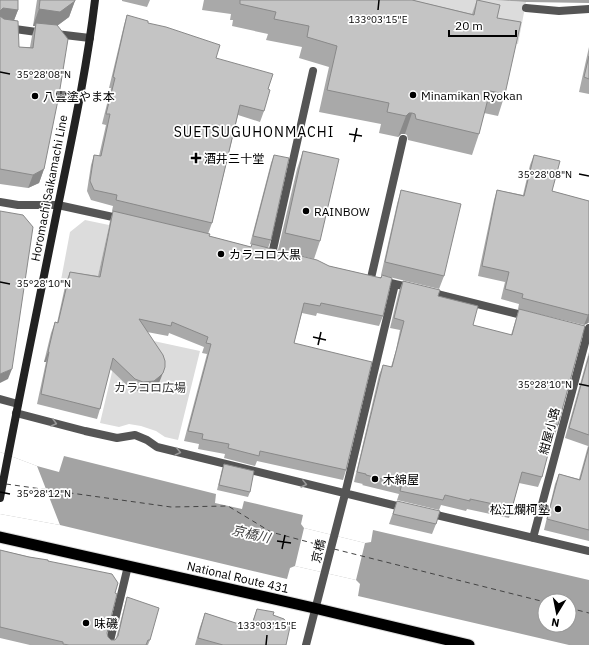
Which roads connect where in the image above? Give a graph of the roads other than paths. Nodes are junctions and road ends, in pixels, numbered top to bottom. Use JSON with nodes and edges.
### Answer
{"nodes":[{"id":1,"x":96,"y":0,"type":"edge"},
{"id":2,"x":526,"y":8,"type":"dead end"},
{"id":3,"x":589,"y":9,"type":"edge"},
{"id":4,"x":0,"y":27,"type":"edge"},
{"id":5,"x":90,"y":38,"type":"junction"},
{"id":6,"x":314,"y":71,"type":"dead end"},
{"id":7,"x":403,"y":138,"type":"edge"},
{"id":8,"x":0,"y":202,"type":"edge"},
{"id":9,"x":58,"y":205,"type":"junction"},
{"id":10,"x":127,"y":220,"type":"edge"},
{"id":11,"x":272,"y":254,"type":"edge"},
{"id":12,"x":395,"y":284,"type":"junction"},
{"id":13,"x":534,"y":318,"type":"edge"},
{"id":14,"x":565,"y":326,"type":"edge"},
{"id":15,"x":589,"y":330,"type":"edge"},
{"id":16,"x":0,"y":399,"type":"edge"},
{"id":17,"x":18,"y":404,"type":"junction"},
{"id":18,"x":16,"y":413,"type":"junction"},
{"id":19,"x":345,"y":494,"type":"junction"},
{"id":20,"x":0,"y":498,"type":"edge"},
{"id":21,"x":0,"y":537,"type":"edge"},
{"id":22,"x":533,"y":538,"type":"junction"},
{"id":23,"x":589,"y":551,"type":"edge"},
{"id":24,"x":128,"y":566,"type":"junction"},
{"id":25,"x":314,"y":608,"type":"junction"},
{"id":26,"x":109,"y":645,"type":"edge"},
{"id":27,"x":306,"y":645,"type":"edge"},
{"id":28,"x":469,"y":645,"type":"edge"}],
"edges":[{"from":1,"to":5,"type":"main road","name":"Horomachi Saikamachi Line"},
{"from":2,"to":3,"type":"street"},
{"from":4,"to":5,"type":"street"},
{"from":5,"to":9,"type":"main road","name":"Horomachi Saikamachi Line"},
{"from":6,"to":11,"type":"street"},
{"from":7,"to":12,"type":"street"},
{"from":8,"to":9,"type":"street"},
{"from":9,"to":10,"type":"street"},
{"from":9,"to":17,"type":"main road","name":"Horomachi Saikamachi Line"},
{"from":12,"to":13,"type":"street"},
{"from":12,"to":19,"type":"street","name":"京橋"},
{"from":14,"to":15,"type":"street"},
{"from":15,"to":22,"type":"street","name":"紺屋小路"},
{"from":16,"to":17,"type":"street"},
{"from":17,"to":18,"type":"main road","name":"Horomachi Saikamachi Line"},
{"from":18,"to":19,"type":"street","one_way":true},
{"from":18,"to":20,"type":"main road","name":"Horomachi Saikamachi Line"},
{"from":19,"to":22,"type":"street"},
{"from":19,"to":25,"type":"street","name":"京橋"},
{"from":21,"to":24,"type":"highway","name":"National Route 431"},
{"from":22,"to":23,"type":"street"},
{"from":24,"to":25,"type":"highway","name":"National Route 431"},
{"from":24,"to":26,"type":"street"},
{"from":25,"to":27,"type":"street","name":"京橋"},
{"from":25,"to":28,"type":"highway","name":"National Route 431"}]}
